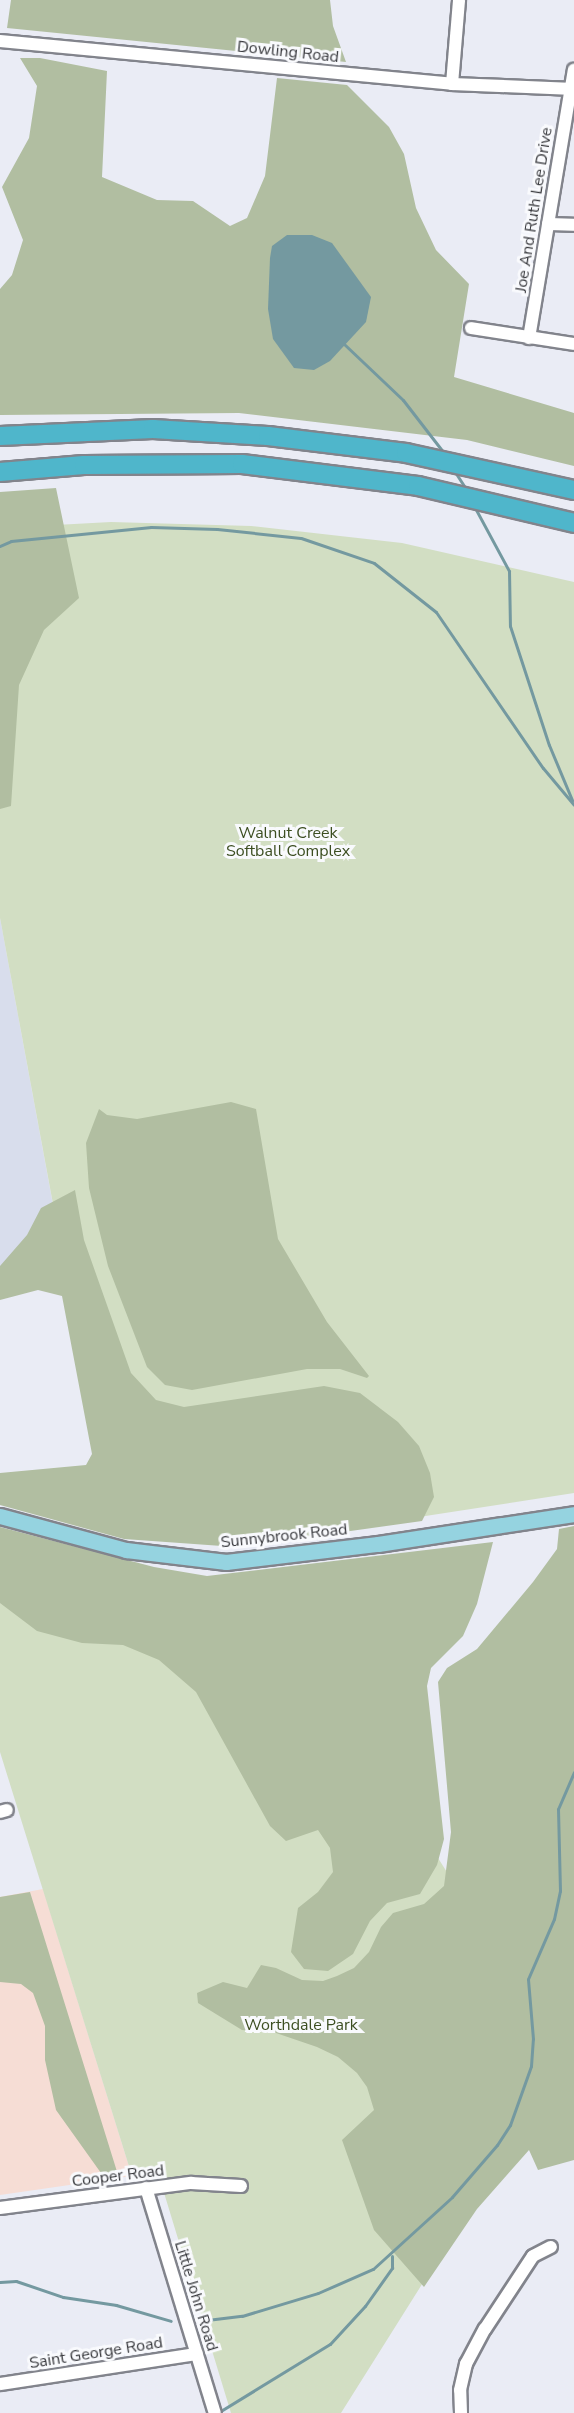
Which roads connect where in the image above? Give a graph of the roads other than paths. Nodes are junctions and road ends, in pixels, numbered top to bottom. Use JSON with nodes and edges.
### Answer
{"nodes":[{"id":1,"x":459,"y":0,"type":"edge"},
{"id":2,"x":0,"y":41,"type":"edge"},
{"id":3,"x":574,"y":70,"type":"edge"},
{"id":4,"x":452,"y":84,"type":"junction"},
{"id":5,"x":572,"y":89,"type":"edge"},
{"id":6,"x":548,"y":224,"type":"junction"},
{"id":7,"x":574,"y":225,"type":"edge"},
{"id":8,"x":471,"y":327,"type":"dead end"},
{"id":9,"x":529,"y":338,"type":"junction"},
{"id":10,"x":574,"y":344,"type":"edge"},
{"id":11,"x":0,"y":436,"type":"edge"},
{"id":12,"x":0,"y":472,"type":"edge"},
{"id":13,"x":574,"y":490,"type":"edge"},
{"id":14,"x":574,"y":523,"type":"edge"},
{"id":15,"x":574,"y":1514,"type":"edge"},
{"id":16,"x":0,"y":1516,"type":"edge"},
{"id":17,"x":241,"y":2186,"type":"dead end"},
{"id":18,"x":146,"y":2188,"type":"junction"},
{"id":19,"x":0,"y":2208,"type":"edge"},
{"id":20,"x":551,"y":2247,"type":"dead end"},
{"id":21,"x":197,"y":2354,"type":"junction"},
{"id":22,"x":0,"y":2384,"type":"edge"},
{"id":23,"x":215,"y":2413,"type":"edge"},
{"id":24,"x":461,"y":2413,"type":"edge"}],
"edges":[{"from":1,"to":4,"type":"street"},
{"from":2,"to":4,"type":"street","name":"Dowling Road"},
{"from":3,"to":5,"type":"street","name":"Joe And Ruth Lee Drive"},
{"from":4,"to":5,"type":"street","name":"Dowling Road"},
{"from":5,"to":6,"type":"street","name":"Joe And Ruth Lee Drive"},
{"from":6,"to":7,"type":"street"},
{"from":6,"to":9,"type":"street","name":"Joe And Ruth Lee Drive"},
{"from":8,"to":9,"type":"street"},
{"from":9,"to":10,"type":"street"},
{"from":11,"to":13,"type":"highway"},
{"from":12,"to":14,"type":"highway"},
{"from":15,"to":16,"type":"main road","name":"Sunnybrook Road"},
{"from":17,"to":18,"type":"street","name":"Cooper Road"},
{"from":18,"to":19,"type":"street","name":"Cooper Road"},
{"from":18,"to":21,"type":"street","name":"Little John Road"},
{"from":20,"to":24,"type":"street"},
{"from":21,"to":22,"type":"street","name":"Saint George Road"},
{"from":21,"to":23,"type":"street","name":"Little John Road"}]}
